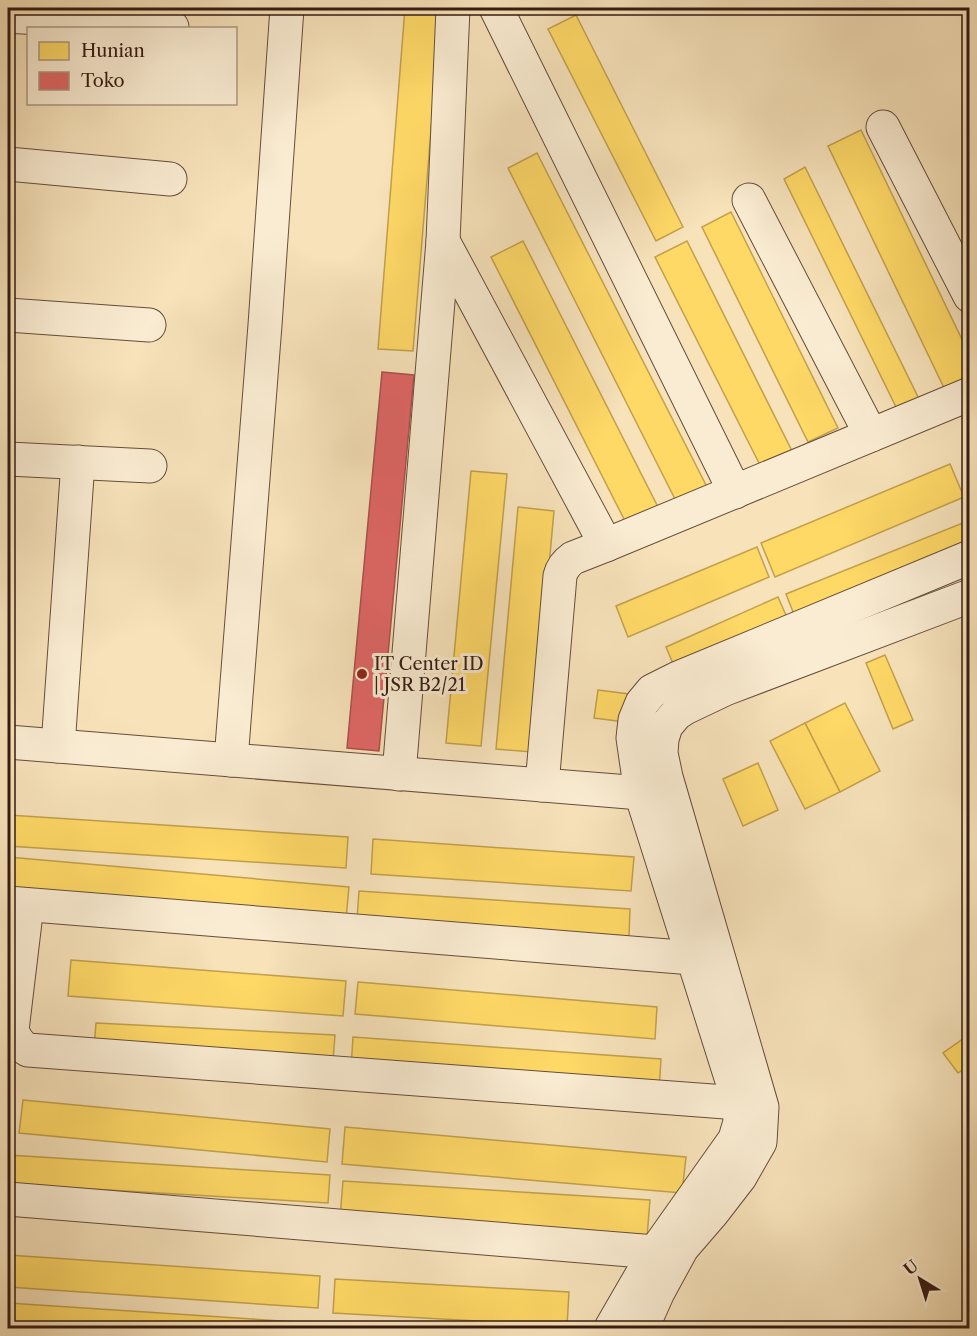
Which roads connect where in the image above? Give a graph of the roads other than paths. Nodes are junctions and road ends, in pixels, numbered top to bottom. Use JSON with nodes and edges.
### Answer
{"nodes":[{"id":1,"x":287,"y":8,"type":"edge"},
{"id":2,"x":453,"y":8,"type":"edge"},
{"id":3,"x":496,"y":8,"type":"edge"},
{"id":4,"x":8,"y":16,"type":"edge"},
{"id":5,"x":172,"y":27,"type":"edge"},
{"id":6,"x":883,"y":127,"type":"dead end"},
{"id":7,"x":8,"y":164,"type":"edge"},
{"id":8,"x":170,"y":179,"type":"dead end"},
{"id":9,"x":749,"y":200,"type":"dead end"},
{"id":10,"x":443,"y":241,"type":"junction"},
{"id":11,"x":969,"y":296,"type":"edge"},
{"id":12,"x":8,"y":315,"type":"edge"},
{"id":13,"x":149,"y":325,"type":"dead end"},
{"id":14,"x":969,"y":394,"type":"edge"},
{"id":15,"x":871,"y":435,"type":"junction"},
{"id":16,"x":8,"y":459,"type":"edge"},
{"id":17,"x":78,"y":462,"type":"junction"},
{"id":18,"x":150,"y":466,"type":"dead end"},
{"id":19,"x":735,"y":492,"type":"junction"},
{"id":20,"x":606,"y":545,"type":"junction"},
{"id":21,"x":969,"y":557,"type":"edge"},
{"id":22,"x":969,"y":596,"type":"edge"},
{"id":23,"x":8,"y":742,"type":"edge"},
{"id":24,"x":58,"y":746,"type":"junction"},
{"id":25,"x":231,"y":760,"type":"junction"},
{"id":26,"x":399,"y":774,"type":"junction"},
{"id":27,"x":542,"y":785,"type":"junction"},
{"id":28,"x":641,"y":793,"type":"junction"},
{"id":29,"x":17,"y":904,"type":"edge"},
{"id":30,"x":693,"y":958,"type":"junction"},
{"id":31,"x":739,"y":1103,"type":"junction"},
{"id":32,"x":8,"y":1199,"type":"edge"},
{"id":33,"x":655,"y":1252,"type":"junction"},
{"id":34,"x":611,"y":1329,"type":"edge"},
{"id":35,"x":642,"y":1329,"type":"edge"}],
"edges":[{"from":1,"to":25,"type":"street"},
{"from":2,"to":10,"type":"street"},
{"from":3,"to":19,"type":"street"},
{"from":4,"to":5,"type":"street"},
{"from":6,"to":11,"type":"street"},
{"from":7,"to":8,"type":"street"},
{"from":9,"to":15,"type":"street"},
{"from":10,"to":20,"type":"street"},
{"from":10,"to":26,"type":"street"},
{"from":12,"to":13,"type":"street"},
{"from":14,"to":15,"type":"street"},
{"from":15,"to":19,"type":"street"},
{"from":16,"to":17,"type":"street"},
{"from":17,"to":18,"type":"street"},
{"from":17,"to":24,"type":"street"},
{"from":19,"to":20,"type":"street"},
{"from":20,"to":27,"type":"street"},
{"from":21,"to":28,"type":"street"},
{"from":22,"to":35,"type":"street"},
{"from":23,"to":24,"type":"street"},
{"from":24,"to":25,"type":"street"},
{"from":25,"to":26,"type":"street"},
{"from":26,"to":27,"type":"street"},
{"from":27,"to":28,"type":"street"},
{"from":28,"to":30,"type":"street"},
{"from":29,"to":30,"type":"street"},
{"from":29,"to":31,"type":"street"},
{"from":30,"to":31,"type":"street"},
{"from":31,"to":33,"type":"street"},
{"from":32,"to":33,"type":"street"},
{"from":33,"to":34,"type":"street"}]}
